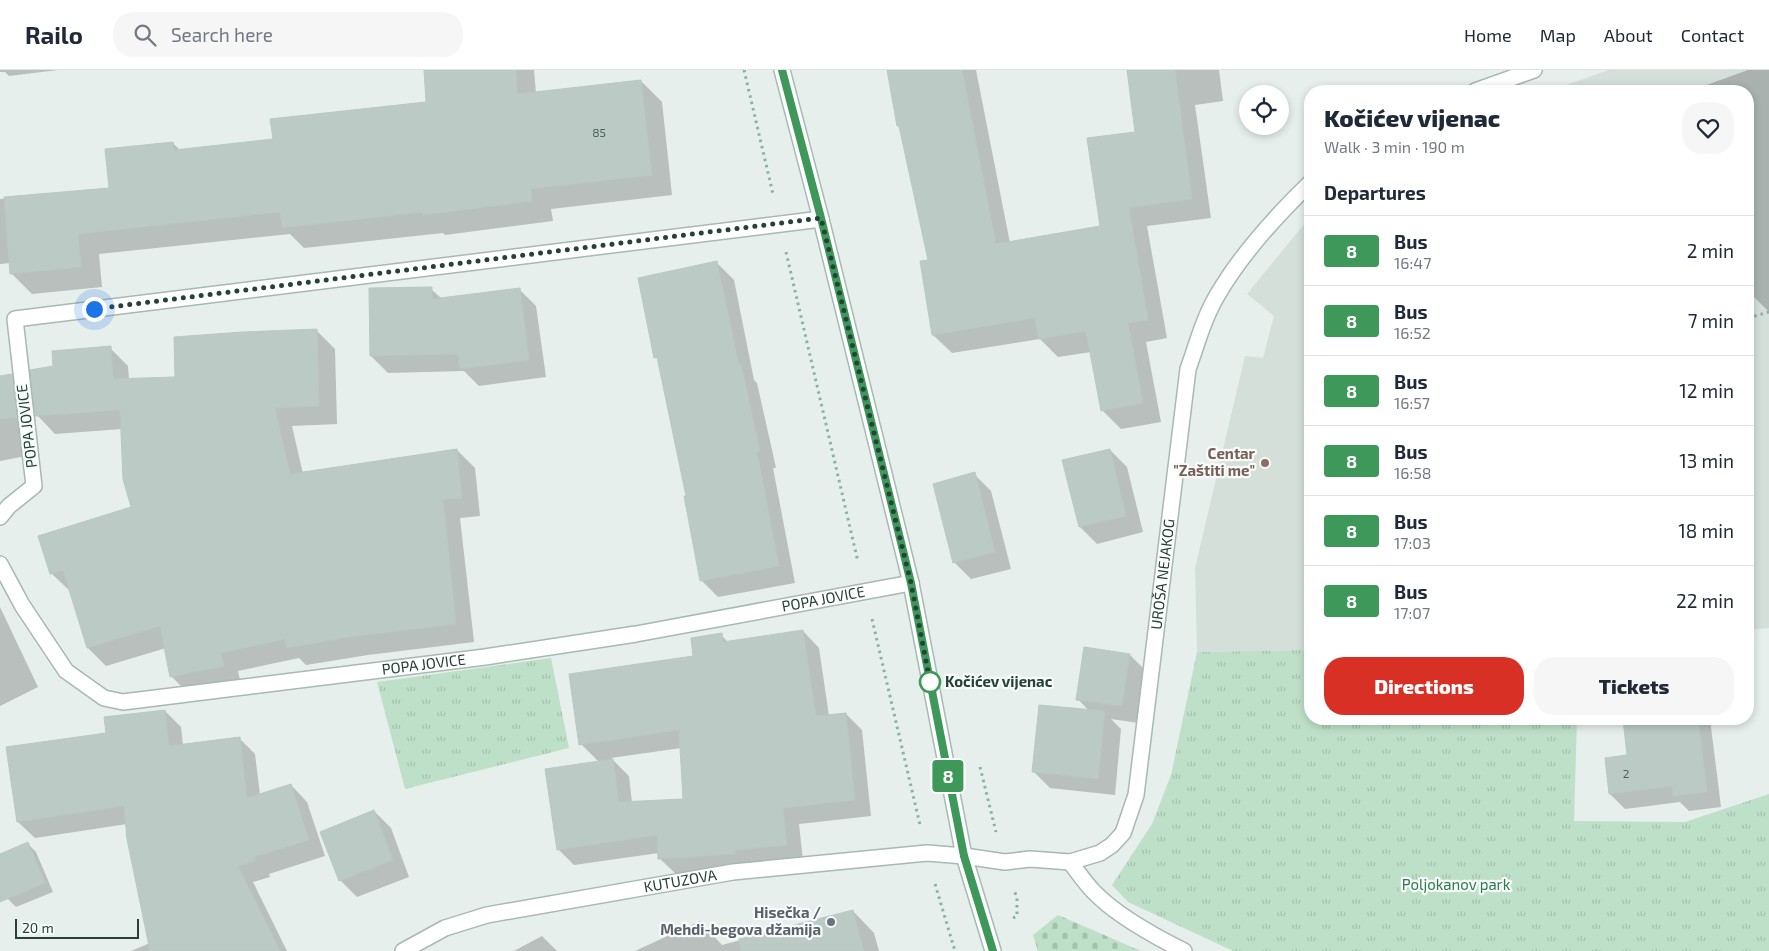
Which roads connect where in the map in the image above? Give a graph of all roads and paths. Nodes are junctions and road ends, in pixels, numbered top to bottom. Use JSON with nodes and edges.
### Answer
{"nodes":[{"id":1,"x":744,"y":70,"type":"edge"},
{"id":2,"x":782,"y":70,"type":"edge"},
{"id":3,"x":1534,"y":70,"type":"edge"},
{"id":4,"x":1492,"y":85,"type":"edge"},
{"id":5,"x":1304,"y":189,"type":"edge"},
{"id":6,"x":821,"y":218,"type":"junction"},
{"id":7,"x":780,"y":224,"type":"junction"},
{"id":8,"x":1769,"y":312,"type":"edge"},
{"id":9,"x":1754,"y":316,"type":"edge"},
{"id":10,"x":0,"y":517,"type":"edge"},
{"id":11,"x":0,"y":564,"type":"edge"},
{"id":12,"x":911,"y":583,"type":"junction"},
{"id":13,"x":865,"y":592,"type":"junction"},
{"id":14,"x":926,"y":854,"type":"junction"},
{"id":15,"x":964,"y":856,"type":"junction"},
{"id":16,"x":1070,"y":862,"type":"junction"},
{"id":17,"x":404,"y":951,"type":"edge"},
{"id":18,"x":955,"y":951,"type":"edge"},
{"id":19,"x":993,"y":951,"type":"edge"},
{"id":20,"x":1184,"y":951,"type":"edge"}],
"edges":[{"from":1,"to":7,"type":"path"},
{"from":2,"to":6,"type":"street"},
{"from":3,"to":4,"type":"street"},
{"from":5,"to":16,"type":"street","name":"UROŠA NEJAKOG"},
{"from":6,"to":7,"type":"street"},
{"from":6,"to":12,"type":"street"},
{"from":7,"to":10,"type":"street","name":"POPA JOVICE"},
{"from":7,"to":13,"type":"path"},
{"from":8,"to":9,"type":"path"},
{"from":11,"to":13,"type":"street","name":"POPA JOVICE"},
{"from":12,"to":13,"type":"street","name":"POPA JOVICE"},
{"from":12,"to":15,"type":"street"},
{"from":13,"to":14,"type":"path"},
{"from":14,"to":15,"type":"street","name":"KUTUZOVA"},
{"from":14,"to":17,"type":"street","name":"KUTUZOVA"},
{"from":14,"to":18,"type":"path"},
{"from":15,"to":16,"type":"street","name":"UROŠA NEJAKOG"},
{"from":15,"to":19,"type":"street"},
{"from":16,"to":20,"type":"street"}]}
